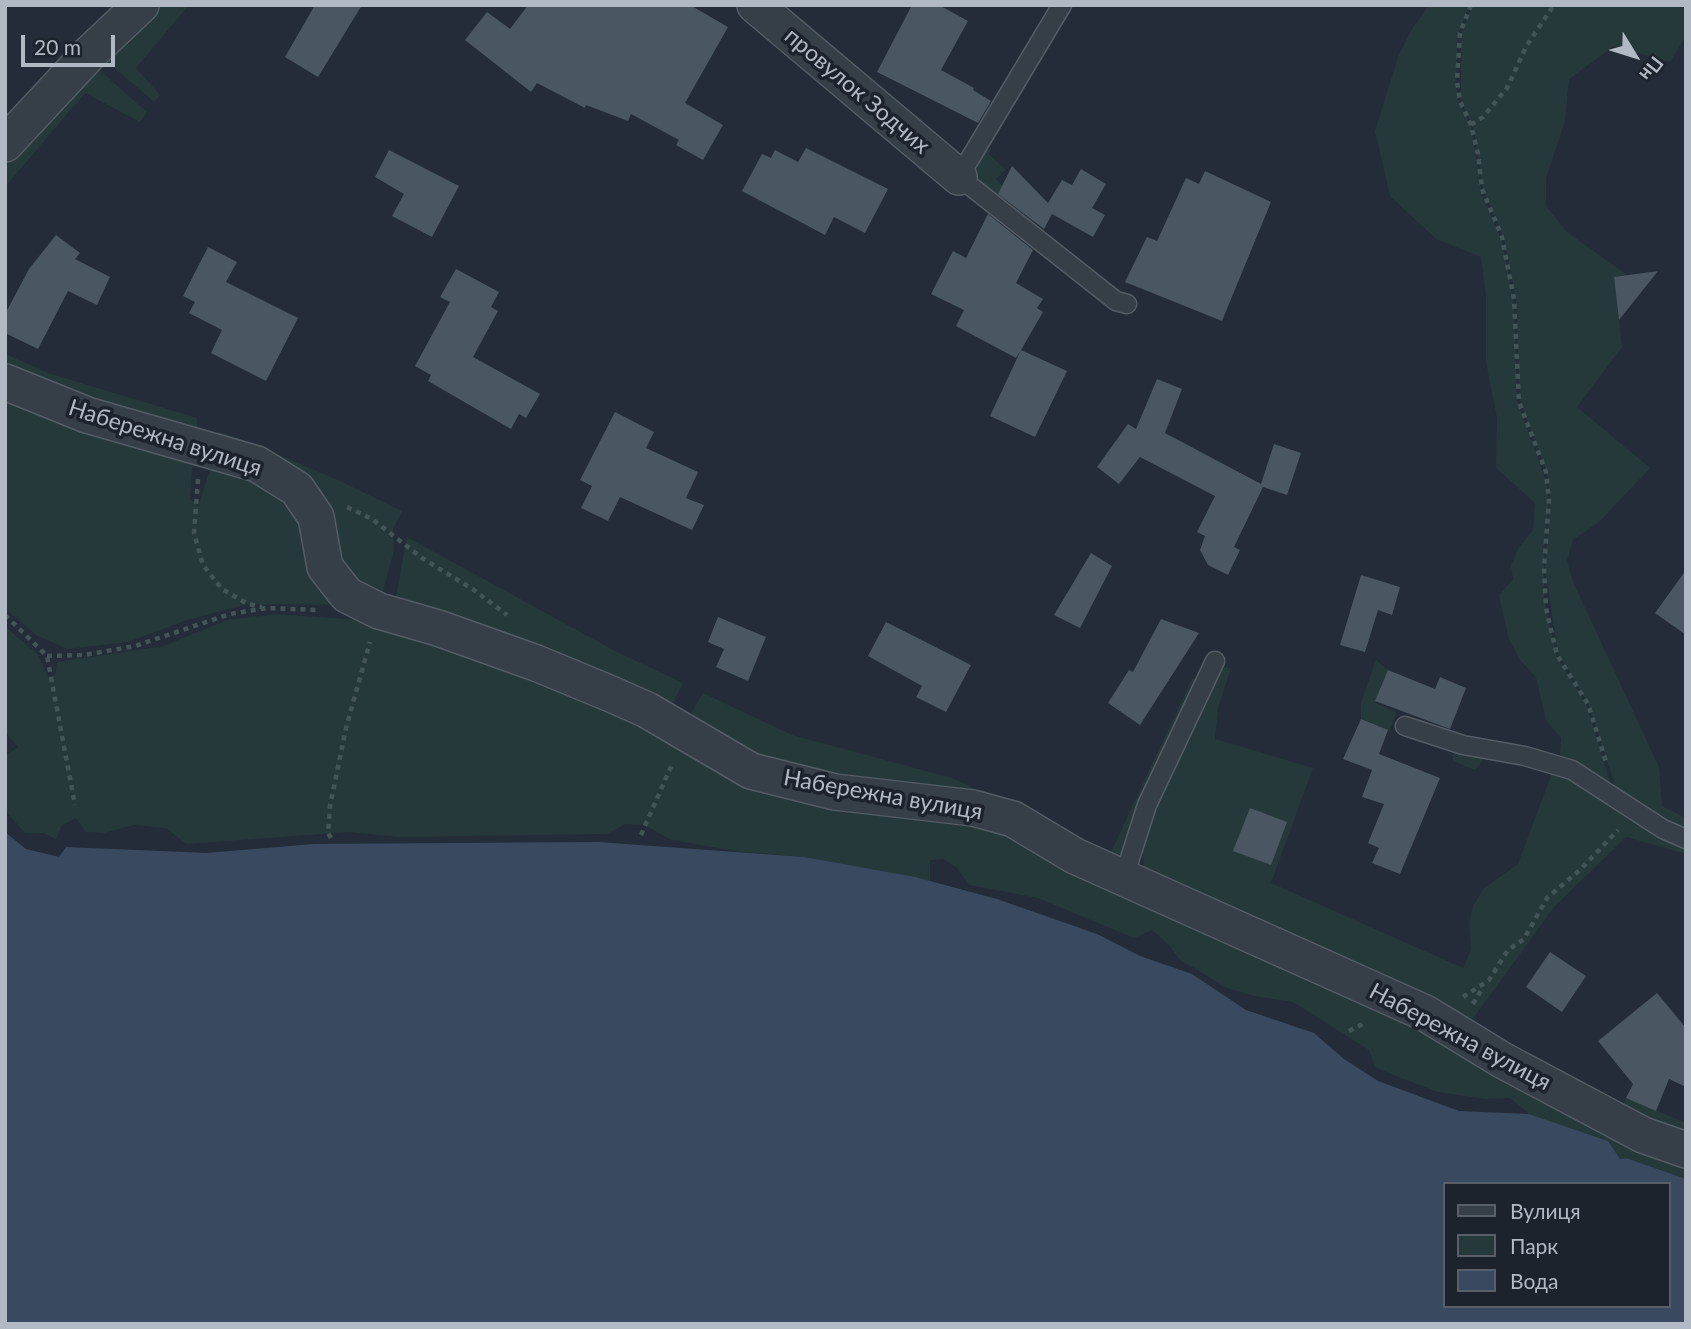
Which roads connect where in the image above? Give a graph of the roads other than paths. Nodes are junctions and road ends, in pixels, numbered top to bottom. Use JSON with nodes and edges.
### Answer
{"nodes":[{"id":1,"x":141,"y":5,"type":"edge"},
{"id":2,"x":755,"y":5,"type":"edge"},
{"id":3,"x":1062,"y":5,"type":"edge"},
{"id":4,"x":5,"y":144,"type":"edge"},
{"id":5,"x":959,"y":177,"type":"junction"},
{"id":6,"x":1126,"y":304,"type":"dead end"},
{"id":7,"x":5,"y":382,"type":"edge"},
{"id":8,"x":1215,"y":661,"type":"dead end"},
{"id":9,"x":1405,"y":726,"type":"dead end"},
{"id":10,"x":1686,"y":839,"type":"edge"},
{"id":11,"x":1124,"y":877,"type":"junction"},
{"id":12,"x":1686,"y":1150,"type":"edge"}],
"edges":[{"from":1,"to":4,"type":"street"},
{"from":2,"to":5,"type":"street","name":"провулок Зодчих"},
{"from":3,"to":5,"type":"lane"},
{"from":5,"to":6,"type":"lane","name":"провулок Зодчих"},
{"from":7,"to":11,"type":"street","name":"Набережна вулиця"},
{"from":8,"to":11,"type":"lane"},
{"from":9,"to":10,"type":"lane"},
{"from":11,"to":12,"type":"street","name":"Набережна вулиця"}]}
